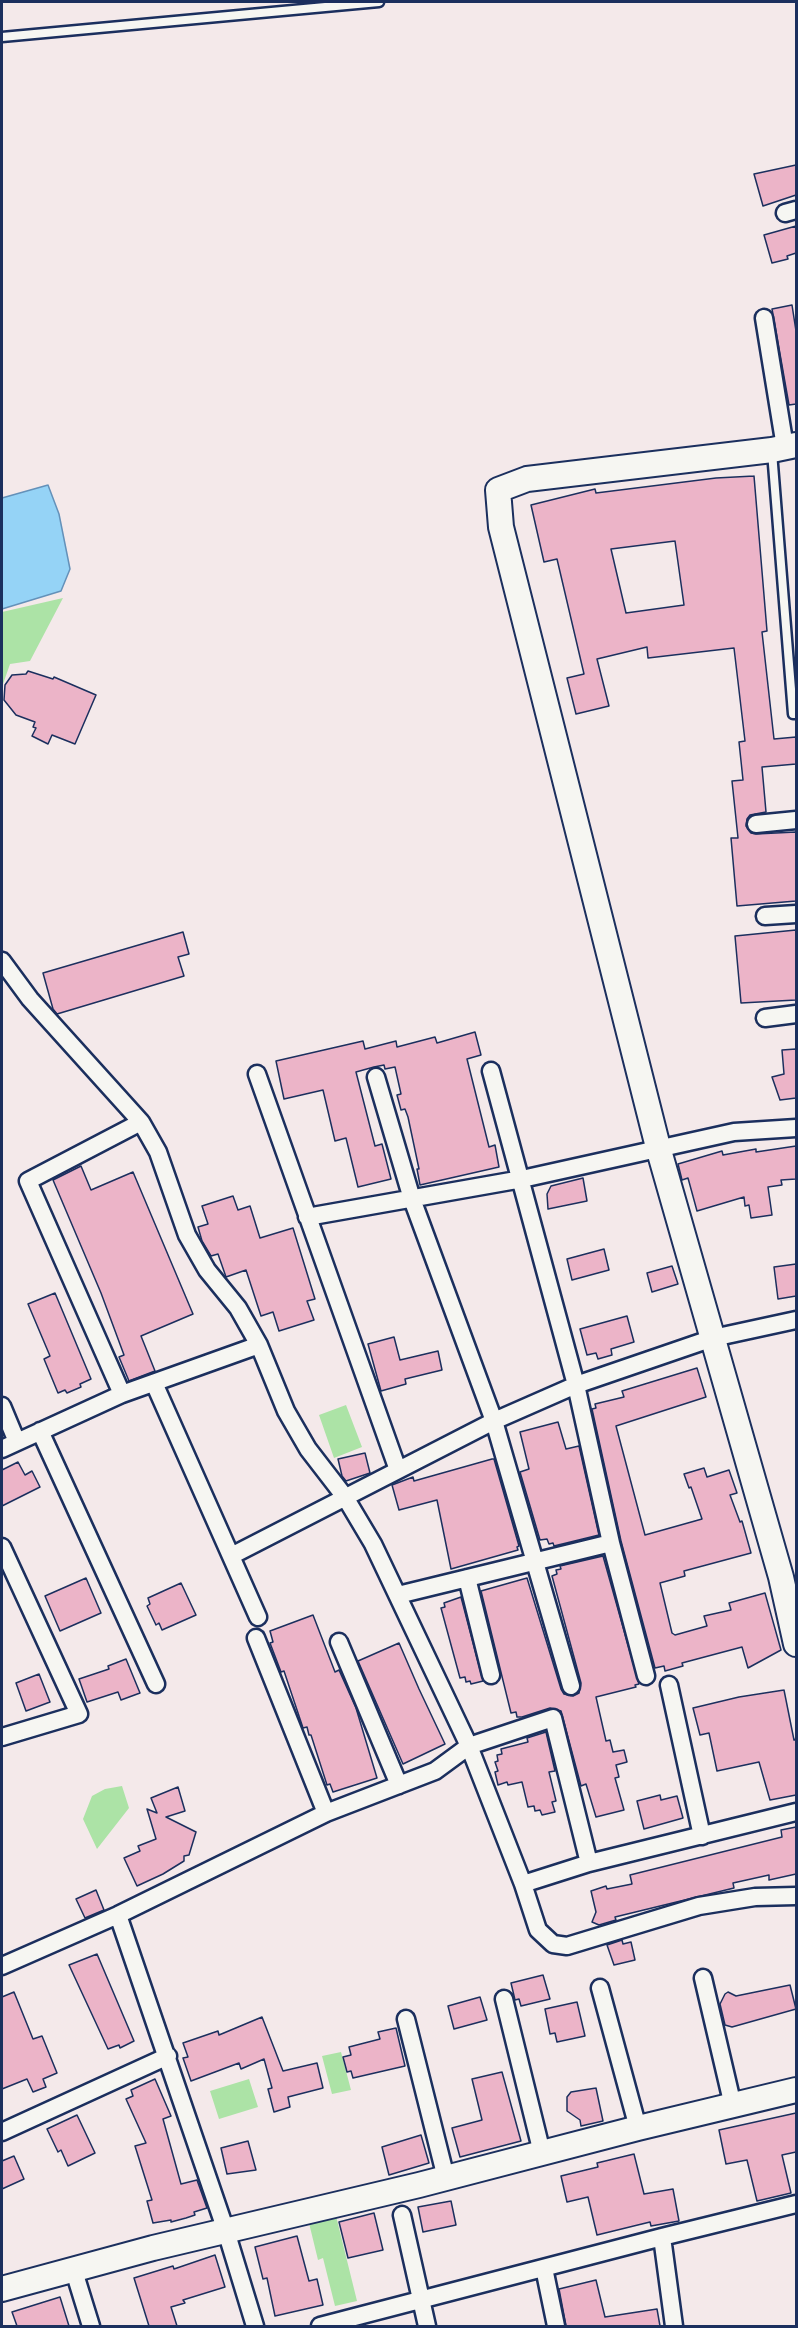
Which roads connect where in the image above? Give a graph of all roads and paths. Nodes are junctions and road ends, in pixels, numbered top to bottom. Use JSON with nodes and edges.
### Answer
{"nodes":[{"id":1,"x":379,"y":2,"type":"edge"},
{"id":2,"x":2,"y":37,"type":"edge"},
{"id":3,"x":764,"y":318,"type":"dead end"},
{"id":4,"x":784,"y":447,"type":"edge"},
{"id":5,"x":796,"y":714,"type":"edge"},
{"id":6,"x":796,"y":820,"type":"edge"},
{"id":7,"x":756,"y":824,"type":"dead end"},
{"id":8,"x":796,"y":914,"type":"edge"},
{"id":9,"x":765,"y":916,"type":"dead end"},
{"id":10,"x":2,"y":961,"type":"edge"},
{"id":11,"x":796,"y":1014,"type":"edge"},
{"id":12,"x":765,"y":1018,"type":"dead end"},
{"id":13,"x":491,"y":1071,"type":"dead end"},
{"id":14,"x":257,"y":1074,"type":"dead end"},
{"id":15,"x":376,"y":1077,"type":"dead end"},
{"id":16,"x":141,"y":1122,"type":"junction"},
{"id":17,"x":796,"y":1128,"type":"edge"},
{"id":18,"x":658,"y":1148,"type":"junction"},
{"id":19,"x":522,"y":1179,"type":"junction"},
{"id":20,"x":412,"y":1198,"type":"junction"},
{"id":21,"x":307,"y":1217,"type":"junction"},
{"id":22,"x":796,"y":1320,"type":"edge"},
{"id":23,"x":713,"y":1338,"type":"junction"},
{"id":24,"x":260,"y":1345,"type":"junction"},
{"id":25,"x":154,"y":1383,"type":"junction"},
{"id":26,"x":576,"y":1385,"type":"junction"},
{"id":27,"x":122,"y":1395,"type":"junction"},
{"id":28,"x":2,"y":1406,"type":"edge"},
{"id":29,"x":494,"y":1421,"type":"junction"},
{"id":30,"x":40,"y":1431,"type":"junction"},
{"id":31,"x":17,"y":1442,"type":"junction"},
{"id":32,"x":2,"y":1449,"type":"edge"},
{"id":33,"x":398,"y":1470,"type":"junction"},
{"id":34,"x":345,"y":1497,"type":"junction"},
{"id":35,"x":611,"y":1544,"type":"junction"},
{"id":36,"x":2,"y":1547,"type":"edge"},
{"id":37,"x":231,"y":1556,"type":"junction"},
{"id":38,"x":537,"y":1562,"type":"junction"},
{"id":39,"x":467,"y":1578,"type":"junction"},
{"id":40,"x":398,"y":1595,"type":"junction"},
{"id":41,"x":258,"y":1617,"type":"dead end"},
{"id":42,"x":256,"y":1638,"type":"dead end"},
{"id":43,"x":339,"y":1642,"type":"dead end"},
{"id":44,"x":796,"y":1644,"type":"edge"},
{"id":45,"x":491,"y":1675,"type":"dead end"},
{"id":46,"x":646,"y":1676,"type":"dead end"},
{"id":47,"x":156,"y":1684,"type":"dead end"},
{"id":48,"x":669,"y":1684,"type":"dead end"},
{"id":49,"x":571,"y":1686,"type":"dead end"},
{"id":50,"x":2,"y":1737,"type":"edge"},
{"id":51,"x":469,"y":1746,"type":"junction"},
{"id":52,"x":399,"y":1785,"type":"junction"},
{"id":53,"x":796,"y":1812,"type":"edge"},
{"id":54,"x":326,"y":1813,"type":"junction"},
{"id":55,"x":702,"y":1836,"type":"junction"},
{"id":56,"x":589,"y":1863,"type":"junction"},
{"id":57,"x":523,"y":1884,"type":"junction"},
{"id":58,"x":796,"y":1896,"type":"edge"},
{"id":59,"x":118,"y":1915,"type":"junction"},
{"id":60,"x":2,"y":1966,"type":"edge"},
{"id":61,"x":703,"y":1978,"type":"dead end"},
{"id":62,"x":600,"y":1988,"type":"dead end"},
{"id":63,"x":504,"y":1999,"type":"dead end"},
{"id":64,"x":406,"y":2019,"type":"dead end"},
{"id":65,"x":168,"y":2056,"type":"junction"},
{"id":66,"x":796,"y":2090,"type":"edge"},
{"id":67,"x":733,"y":2106,"type":"junction"},
{"id":68,"x":638,"y":2128,"type":"junction"},
{"id":69,"x":2,"y":2132,"type":"edge"},
{"id":70,"x":542,"y":2153,"type":"junction"},
{"id":71,"x":446,"y":2178,"type":"junction"},
{"id":72,"x":796,"y":2204,"type":"edge"},
{"id":73,"x":402,"y":2215,"type":"dead end"},
{"id":74,"x":226,"y":2230,"type":"junction"},
{"id":75,"x":662,"y":2237,"type":"junction"},
{"id":76,"x":544,"y":2268,"type":"junction"},
{"id":77,"x":74,"y":2271,"type":"junction"},
{"id":78,"x":2,"y":2289,"type":"edge"},
{"id":79,"x":422,"y":2301,"type":"junction"},
{"id":80,"x":91,"y":2326,"type":"edge"},
{"id":81,"x":255,"y":2326,"type":"edge"},
{"id":82,"x":320,"y":2326,"type":"edge"},
{"id":83,"x":427,"y":2326,"type":"edge"},
{"id":84,"x":556,"y":2326,"type":"edge"},
{"id":85,"x":674,"y":2326,"type":"edge"}],
"edges":[{"from":1,"to":2,"type":"lane"},
{"from":3,"to":4,"type":"street"},
{"from":4,"to":5,"type":"lane"},
{"from":4,"to":18,"type":"street"},
{"from":6,"to":7,"type":"street"},
{"from":8,"to":9,"type":"street"},
{"from":10,"to":16,"type":"street"},
{"from":11,"to":12,"type":"street"},
{"from":13,"to":19,"type":"street"},
{"from":14,"to":21,"type":"street"},
{"from":15,"to":20,"type":"street"},
{"from":16,"to":24,"type":"street"},
{"from":16,"to":27,"type":"street"},
{"from":17,"to":18,"type":"street"},
{"from":18,"to":19,"type":"street"},
{"from":18,"to":23,"type":"street"},
{"from":19,"to":20,"type":"street"},
{"from":19,"to":26,"type":"street"},
{"from":20,"to":21,"type":"street"},
{"from":20,"to":29,"type":"street"},
{"from":21,"to":33,"type":"street"},
{"from":22,"to":23,"type":"street"},
{"from":23,"to":26,"type":"street"},
{"from":23,"to":44,"type":"street"},
{"from":24,"to":25,"type":"street"},
{"from":24,"to":34,"type":"street"},
{"from":25,"to":27,"type":"street"},
{"from":25,"to":37,"type":"street"},
{"from":26,"to":29,"type":"street"},
{"from":26,"to":35,"type":"street"},
{"from":27,"to":30,"type":"street"},
{"from":28,"to":31,"type":"street"},
{"from":29,"to":33,"type":"street"},
{"from":29,"to":38,"type":"street"},
{"from":30,"to":31,"type":"street"},
{"from":30,"to":47,"type":"street"},
{"from":31,"to":32,"type":"street"},
{"from":33,"to":34,"type":"street"},
{"from":34,"to":37,"type":"street"},
{"from":34,"to":40,"type":"street"},
{"from":35,"to":38,"type":"street"},
{"from":35,"to":46,"type":"street"},
{"from":36,"to":50,"type":"street"},
{"from":37,"to":41,"type":"street"},
{"from":38,"to":39,"type":"street"},
{"from":38,"to":49,"type":"street"},
{"from":39,"to":40,"type":"street"},
{"from":39,"to":45,"type":"street"},
{"from":40,"to":51,"type":"street"},
{"from":42,"to":54,"type":"street"},
{"from":43,"to":52,"type":"street"},
{"from":48,"to":55,"type":"street"},
{"from":51,"to":52,"type":"street"},
{"from":51,"to":56,"type":"street"},
{"from":51,"to":57,"type":"street"},
{"from":52,"to":54,"type":"street"},
{"from":53,"to":55,"type":"street"},
{"from":54,"to":59,"type":"street"},
{"from":55,"to":56,"type":"street"},
{"from":56,"to":57,"type":"street"},
{"from":57,"to":58,"type":"street"},
{"from":59,"to":60,"type":"street"},
{"from":59,"to":65,"type":"street"},
{"from":61,"to":67,"type":"street"},
{"from":62,"to":68,"type":"street"},
{"from":63,"to":70,"type":"street"},
{"from":64,"to":71,"type":"street"},
{"from":65,"to":69,"type":"street"},
{"from":65,"to":74,"type":"street"},
{"from":66,"to":67,"type":"street"},
{"from":67,"to":68,"type":"street"},
{"from":68,"to":70,"type":"street"},
{"from":70,"to":71,"type":"street"},
{"from":71,"to":74,"type":"street"},
{"from":72,"to":75,"type":"street"},
{"from":73,"to":79,"type":"street"},
{"from":74,"to":77,"type":"street"},
{"from":74,"to":81,"type":"street"},
{"from":75,"to":76,"type":"street"},
{"from":75,"to":85,"type":"street"},
{"from":76,"to":79,"type":"street"},
{"from":76,"to":84,"type":"street"},
{"from":77,"to":78,"type":"street"},
{"from":77,"to":80,"type":"street"},
{"from":79,"to":82,"type":"street"},
{"from":79,"to":83,"type":"street"}]}
